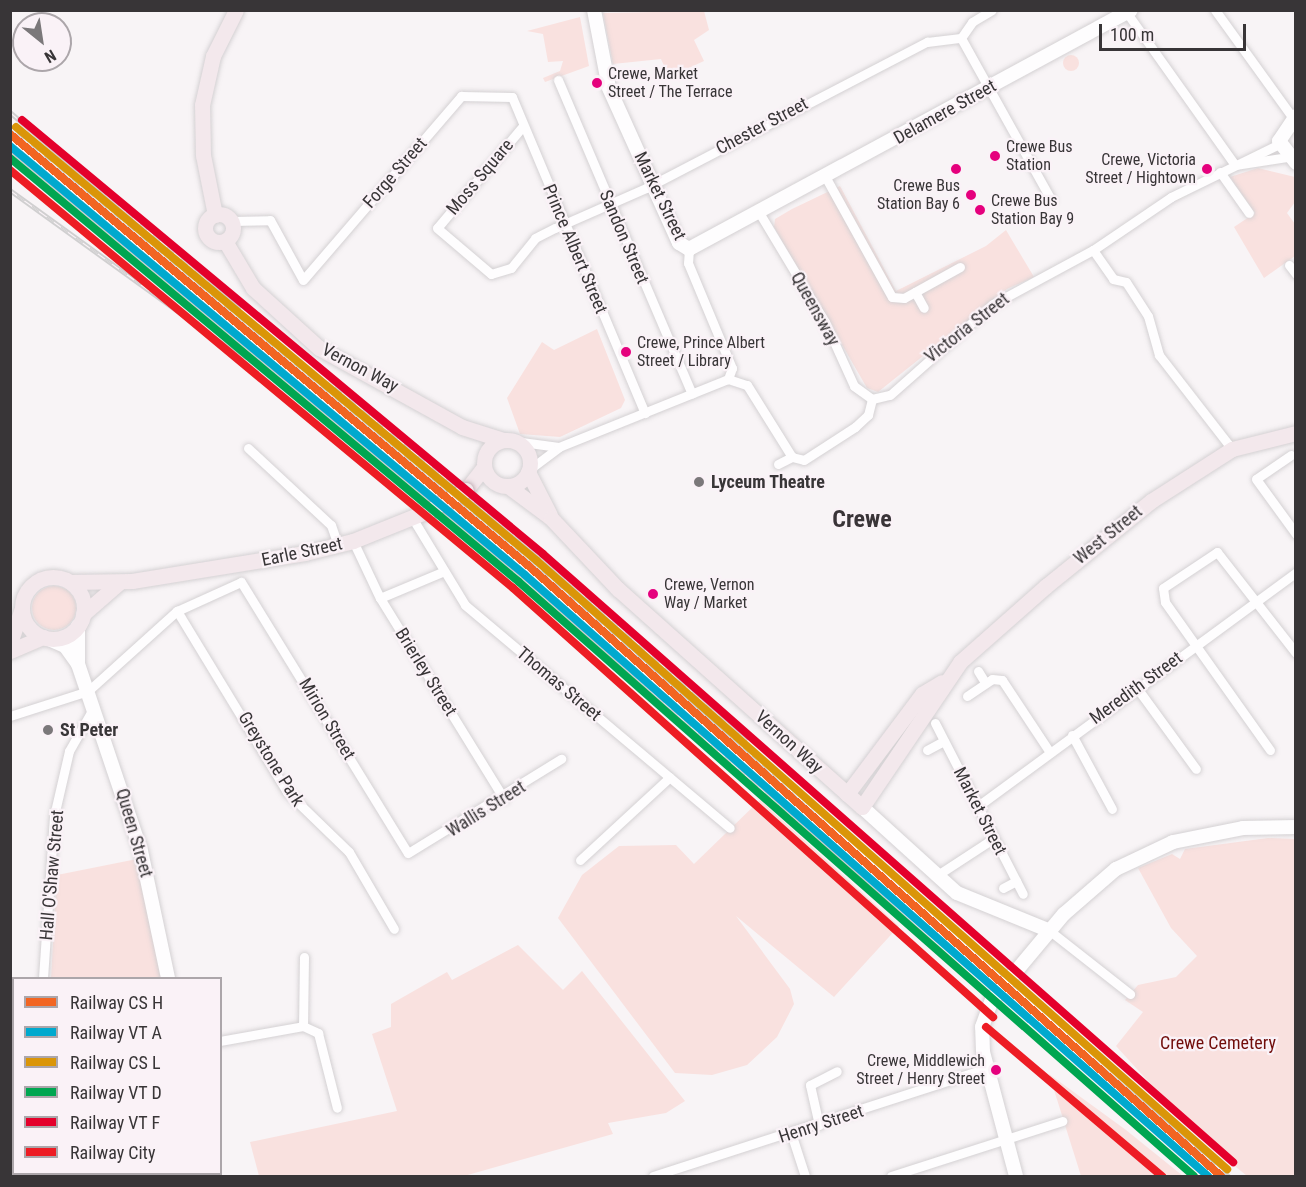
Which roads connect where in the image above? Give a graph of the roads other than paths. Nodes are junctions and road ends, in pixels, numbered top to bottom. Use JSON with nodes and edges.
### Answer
{"nodes":[{"id":1,"x":236,"y":10,"type":"edge"},
{"id":2,"x":992,"y":10,"type":"edge"},
{"id":3,"x":1215,"y":10,"type":"edge"},
{"id":4,"x":594,"y":12,"type":"edge"},
{"id":5,"x":1129,"y":12,"type":"edge"},
{"id":6,"x":961,"y":38,"type":"junction"},
{"id":7,"x":558,"y":80,"type":"dead end"},
{"id":8,"x":989,"y":87,"type":"junction"},
{"id":9,"x":500,"y":94,"type":"joint"},
{"id":10,"x":1294,"y":117,"type":"edge"},
{"id":11,"x":524,"y":126,"type":"junction"},
{"id":12,"x":1279,"y":144,"type":"junction"},
{"id":13,"x":1292,"y":160,"type":"edge"},
{"id":14,"x":1235,"y":165,"type":"junction"},
{"id":15,"x":1220,"y":172,"type":"junction"},
{"id":16,"x":826,"y":178,"type":"junction"},
{"id":17,"x":652,"y":184,"type":"junction"},
{"id":18,"x":1051,"y":200,"type":"dead end"},
{"id":19,"x":609,"y":204,"type":"junction"},
{"id":20,"x":1249,"y":213,"type":"dead end"},
{"id":21,"x":760,"y":214,"type":"junction"},
{"id":22,"x":215,"y":215,"type":"junction"},
{"id":23,"x":231,"y":222,"type":"junction"},
{"id":24,"x":565,"y":225,"type":"junction"},
{"id":25,"x":437,"y":228,"type":"joint"},
{"id":26,"x":225,"y":241,"type":"junction"},
{"id":27,"x":689,"y":249,"type":"junction"},
{"id":28,"x":1093,"y":250,"type":"junction"},
{"id":29,"x":1289,"y":266,"type":"dead end"},
{"id":30,"x":960,"y":267,"type":"dead end"},
{"id":31,"x":1296,"y":274,"type":"edge"},
{"id":32,"x":915,"y":292,"type":"junction"},
{"id":33,"x":924,"y":308,"type":"dead end"},
{"id":34,"x":728,"y":379,"type":"junction"},
{"id":35,"x":692,"y":394,"type":"junction"},
{"id":36,"x":872,"y":399,"type":"junction"},
{"id":37,"x":645,"y":413,"type":"junction"},
{"id":38,"x":462,"y":427,"type":"junction"},
{"id":39,"x":1296,"y":433,"type":"edge"},
{"id":40,"x":508,"y":440,"type":"junction"},
{"id":41,"x":559,"y":447,"type":"junction"},
{"id":42,"x":248,"y":448,"type":"dead end"},
{"id":43,"x":1232,"y":449,"type":"junction"},
{"id":44,"x":1291,"y":455,"type":"dead end"},
{"id":45,"x":792,"y":457,"type":"junction"},
{"id":46,"x":778,"y":464,"type":"dead end"},
{"id":47,"x":484,"y":465,"type":"junction"},
{"id":48,"x":529,"y":470,"type":"junction"},
{"id":49,"x":504,"y":486,"type":"junction"},
{"id":50,"x":469,"y":488,"type":"junction"},
{"id":51,"x":551,"y":518,"type":"junction"},
{"id":52,"x":413,"y":519,"type":"junction"},
{"id":53,"x":1296,"y":534,"type":"edge"},
{"id":54,"x":346,"y":543,"type":"junction"},
{"id":55,"x":442,"y":572,"type":"junction"},
{"id":56,"x":1296,"y":572,"type":"edge"},
{"id":57,"x":70,"y":582,"type":"junction"},
{"id":58,"x":120,"y":582,"type":"junction"},
{"id":59,"x":246,"y":584,"type":"joint"},
{"id":60,"x":380,"y":598,"type":"junction"},
{"id":61,"x":1257,"y":600,"type":"junction"},
{"id":62,"x":22,"y":607,"type":"junction"},
{"id":63,"x":177,"y":611,"type":"junction"},
{"id":64,"x":81,"y":620,"type":"junction"},
{"id":65,"x":46,"y":638,"type":"junction"},
{"id":66,"x":10,"y":643,"type":"edge"},
{"id":67,"x":1196,"y":645,"type":"junction"},
{"id":68,"x":10,"y":651,"type":"edge"},
{"id":69,"x":1296,"y":653,"type":"edge"},
{"id":70,"x":78,"y":664,"type":"junction"},
{"id":71,"x":978,"y":672,"type":"dead end"},
{"id":72,"x":947,"y":678,"type":"junction"},
{"id":73,"x":985,"y":682,"type":"junction"},
{"id":74,"x":1137,"y":688,"type":"junction"},
{"id":75,"x":88,"y":691,"type":"junction"},
{"id":76,"x":967,"y":696,"type":"dead end"},
{"id":77,"x":94,"y":707,"type":"junction"},
{"id":78,"x":10,"y":716,"type":"edge"},
{"id":79,"x":935,"y":723,"type":"dead end"},
{"id":80,"x":1072,"y":735,"type":"junction"},
{"id":81,"x":944,"y":741,"type":"junction"},
{"id":82,"x":927,"y":750,"type":"dead end"},
{"id":83,"x":1270,"y":750,"type":"dead end"},
{"id":84,"x":1049,"y":751,"type":"junction"},
{"id":85,"x":561,"y":759,"type":"dead end"},
{"id":86,"x":1196,"y":769,"type":"dead end"},
{"id":87,"x":670,"y":777,"type":"junction"},
{"id":88,"x":847,"y":794,"type":"junction"},
{"id":89,"x":504,"y":799,"type":"junction"},
{"id":90,"x":978,"y":806,"type":"junction"},
{"id":91,"x":862,"y":807,"type":"junction"},
{"id":92,"x":1113,"y":809,"type":"dead end"},
{"id":93,"x":1296,"y":827,"type":"edge"},
{"id":94,"x":730,"y":828,"type":"dead end"},
{"id":95,"x":994,"y":838,"type":"junction"},
{"id":96,"x":408,"y":853,"type":"joint"},
{"id":97,"x":580,"y":860,"type":"dead end"},
{"id":98,"x":936,"y":876,"type":"junction"},
{"id":99,"x":1016,"y":881,"type":"junction"},
{"id":100,"x":1003,"y":888,"type":"dead end"},
{"id":101,"x":1023,"y":894,"type":"dead end"},
{"id":102,"x":394,"y":929,"type":"dead end"},
{"id":103,"x":1050,"y":931,"type":"junction"},
{"id":104,"x":304,"y":957,"type":"dead end"},
{"id":105,"x":43,"y":977,"type":"edge"},
{"id":106,"x":168,"y":977,"type":"edge"},
{"id":107,"x":1130,"y":994,"type":"dead end"},
{"id":108,"x":303,"y":1026,"type":"junction"},
{"id":109,"x":222,"y":1041,"type":"edge"},
{"id":110,"x":987,"y":1068,"type":"junction"},
{"id":111,"x":837,"y":1071,"type":"dead end"},
{"id":112,"x":337,"y":1108,"type":"dead end"},
{"id":113,"x":1062,"y":1121,"type":"dead end"},
{"id":114,"x":819,"y":1125,"type":"junction"},
{"id":115,"x":791,"y":1133,"type":"junction"},
{"id":116,"x":1003,"y":1138,"type":"junction"},
{"id":117,"x":670,"y":1174,"type":"edge"},
{"id":118,"x":653,"y":1176,"type":"edge"},
{"id":119,"x":806,"y":1176,"type":"edge"},
{"id":120,"x":891,"y":1176,"type":"edge"},
{"id":121,"x":1016,"y":1176,"type":"edge"}],
"edges":[{"from":1,"to":22,"type":"main road","name":"Vernon Way"},
{"from":2,"to":6,"type":"street"},
{"from":3,"to":10,"type":"street"},
{"from":4,"to":17,"type":"street","name":"Market Street"},
{"from":5,"to":8,"type":"street","name":"Delamere Street"},
{"from":5,"to":14,"type":"street"},
{"from":6,"to":8,"type":"street"},
{"from":6,"to":17,"type":"street","name":"Chester Street"},
{"from":7,"to":19,"type":"street","name":"Sandon Street"},
{"from":8,"to":16,"type":"street","name":"Delamere Street"},
{"from":8,"to":18,"type":"street"},
{"from":9,"to":11,"type":"street","name":"Prince Albert Street"},
{"from":9,"to":23,"type":"street","name":"Forge Street"},
{"from":10,"to":12,"type":"street"},
{"from":11,"to":24,"type":"street","name":"Prince Albert Street"},
{"from":11,"to":25,"type":"street","name":"Moss Square"},
{"from":12,"to":13,"type":"street"},
{"from":12,"to":14,"type":"street","name":"Victoria Street"},
{"from":13,"to":14,"type":"street","name":"Victoria Street"},
{"from":14,"to":15,"type":"street","name":"Victoria Street"},
{"from":15,"to":20,"type":"street"},
{"from":15,"to":28,"type":"street","name":"Victoria Street"},
{"from":16,"to":21,"type":"street","name":"Delamere Street"},
{"from":16,"to":32,"type":"street"},
{"from":17,"to":19,"type":"street","name":"Chester Street"},
{"from":17,"to":27,"type":"street","name":"Market Street"},
{"from":19,"to":24,"type":"street","name":"Chester Street"},
{"from":19,"to":35,"type":"street","name":"Sandon Street"},
{"from":21,"to":27,"type":"street","name":"Delamere Street"},
{"from":21,"to":36,"type":"street","name":"Queensway"},
{"from":22,"to":23,"type":"main road"},
{"from":22,"to":26,"type":"main road","name":"Vernon Way"},
{"from":23,"to":26,"type":"main road"},
{"from":24,"to":25,"type":"street","name":"Chester Street"},
{"from":24,"to":37,"type":"street","name":"Prince Albert Street"},
{"from":26,"to":38,"type":"main road","name":"Vernon Way"},
{"from":27,"to":34,"type":"street","name":"Market Street"},
{"from":28,"to":36,"type":"street","name":"Victoria Street"},
{"from":28,"to":43,"type":"street"},
{"from":29,"to":31,"type":"street"},
{"from":30,"to":32,"type":"street"},
{"from":32,"to":33,"type":"street"},
{"from":34,"to":35,"type":"street"},
{"from":34,"to":45,"type":"street"},
{"from":35,"to":37,"type":"street"},
{"from":36,"to":45,"type":"street"},
{"from":37,"to":41,"type":"street"},
{"from":38,"to":40,"type":"main road","name":"Vernon Way"},
{"from":38,"to":47,"type":"main road","name":"Vernon Way"},
{"from":39,"to":43,"type":"main road","name":"West Street"},
{"from":40,"to":41,"type":"street"},
{"from":40,"to":47,"type":"main road"},
{"from":40,"to":48,"type":"main road"},
{"from":41,"to":48,"type":"street"},
{"from":42,"to":54,"type":"street","name":"Brierley Street"},
{"from":43,"to":72,"type":"main road","name":"West Street"},
{"from":44,"to":53,"type":"street"},
{"from":45,"to":46,"type":"street"},
{"from":47,"to":49,"type":"main road"},
{"from":47,"to":50,"type":"main road","name":"Earle Street"},
{"from":48,"to":49,"type":"main road"},
{"from":48,"to":51,"type":"main road","name":"Vernon Way"},
{"from":49,"to":50,"type":"main road","name":"Earle Street"},
{"from":49,"to":51,"type":"main road","name":"Vernon Way"},
{"from":50,"to":52,"type":"main road","name":"Earle Street","bridge":true},
{"from":51,"to":88,"type":"main road","name":"Vernon Way"},
{"from":52,"to":54,"type":"main road","name":"Earle Street"},
{"from":52,"to":55,"type":"street","name":"Thomas Street"},
{"from":54,"to":58,"type":"main road","name":"Earle Street"},
{"from":54,"to":60,"type":"street","name":"Brierley Street"},
{"from":55,"to":60,"type":"street"},
{"from":55,"to":87,"type":"street","name":"Thomas Street"},
{"from":56,"to":61,"type":"street","name":"Meredith Street"},
{"from":57,"to":58,"type":"main road","name":"Earle Street"},
{"from":57,"to":62,"type":"main road"},
{"from":57,"to":64,"type":"main road"},
{"from":58,"to":64,"type":"main road"},
{"from":59,"to":63,"type":"street","name":"Earle Street"},
{"from":59,"to":96,"type":"street","name":"Mirion Street"},
{"from":60,"to":89,"type":"street","name":"Brierley Street"},
{"from":61,"to":67,"type":"street","name":"Meredith Street"},
{"from":61,"to":67,"type":"street"},
{"from":61,"to":69,"type":"street"},
{"from":62,"to":65,"type":"main road"},
{"from":62,"to":66,"type":"main road"},
{"from":63,"to":75,"type":"street","name":"Earle Street"},
{"from":63,"to":102,"type":"street","name":"Greystone Park"},
{"from":64,"to":65,"type":"main road"},
{"from":64,"to":70,"type":"street"},
{"from":65,"to":68,"type":"main road"},
{"from":65,"to":70,"type":"street"},
{"from":67,"to":74,"type":"street","name":"Meredith Street"},
{"from":67,"to":83,"type":"street"},
{"from":70,"to":75,"type":"street","name":"Queen Street"},
{"from":71,"to":73,"type":"street"},
{"from":72,"to":88,"type":"main road","name":"West Street"},
{"from":72,"to":91,"type":"main road","name":"West Street"},
{"from":73,"to":76,"type":"street"},
{"from":73,"to":84,"type":"street"},
{"from":74,"to":80,"type":"street","name":"Meredith Street"},
{"from":74,"to":86,"type":"street"},
{"from":75,"to":77,"type":"street","name":"Queen Street"},
{"from":75,"to":78,"type":"street","name":"Earle Street"},
{"from":77,"to":105,"type":"street","name":"Hall O'Shaw Street"},
{"from":77,"to":106,"type":"street","name":"Queen Street"},
{"from":79,"to":81,"type":"street","name":"Market Street"},
{"from":80,"to":84,"type":"street","name":"Meredith Street"},
{"from":80,"to":92,"type":"street"},
{"from":81,"to":82,"type":"street"},
{"from":81,"to":90,"type":"street","name":"Market Street"},
{"from":84,"to":90,"type":"street","name":"Meredith Street"},
{"from":85,"to":89,"type":"street","name":"Wallis Street"},
{"from":87,"to":94,"type":"street","name":"Thomas Street"},
{"from":87,"to":97,"type":"street"},
{"from":88,"to":91,"type":"main road","name":"Vernon Way"},
{"from":89,"to":96,"type":"street","name":"Wallis Street"},
{"from":90,"to":95,"type":"street","name":"Market Street"},
{"from":91,"to":98,"type":"street","name":"Vernon Way"},
{"from":93,"to":103,"type":"street"},
{"from":95,"to":98,"type":"street"},
{"from":95,"to":99,"type":"street","name":"Market Street"},
{"from":98,"to":103,"type":"street","name":"Vernon Way"},
{"from":99,"to":100,"type":"street"},
{"from":99,"to":101,"type":"street","name":"Market Street"},
{"from":103,"to":107,"type":"street"},
{"from":103,"to":110,"type":"street"},
{"from":104,"to":108,"type":"street"},
{"from":108,"to":109,"type":"street"},
{"from":108,"to":112,"type":"street"},
{"from":110,"to":114,"type":"street","name":"Henry Street"},
{"from":110,"to":116,"type":"street"},
{"from":111,"to":114,"type":"street"},
{"from":113,"to":116,"type":"street"},
{"from":114,"to":115,"type":"street","name":"Henry Street"},
{"from":115,"to":117,"type":"street","name":"Henry Street"},
{"from":115,"to":119,"type":"street"},
{"from":116,"to":120,"type":"street"},
{"from":116,"to":121,"type":"street"},
{"from":117,"to":118,"type":"street","name":"Henry Street"}]}
